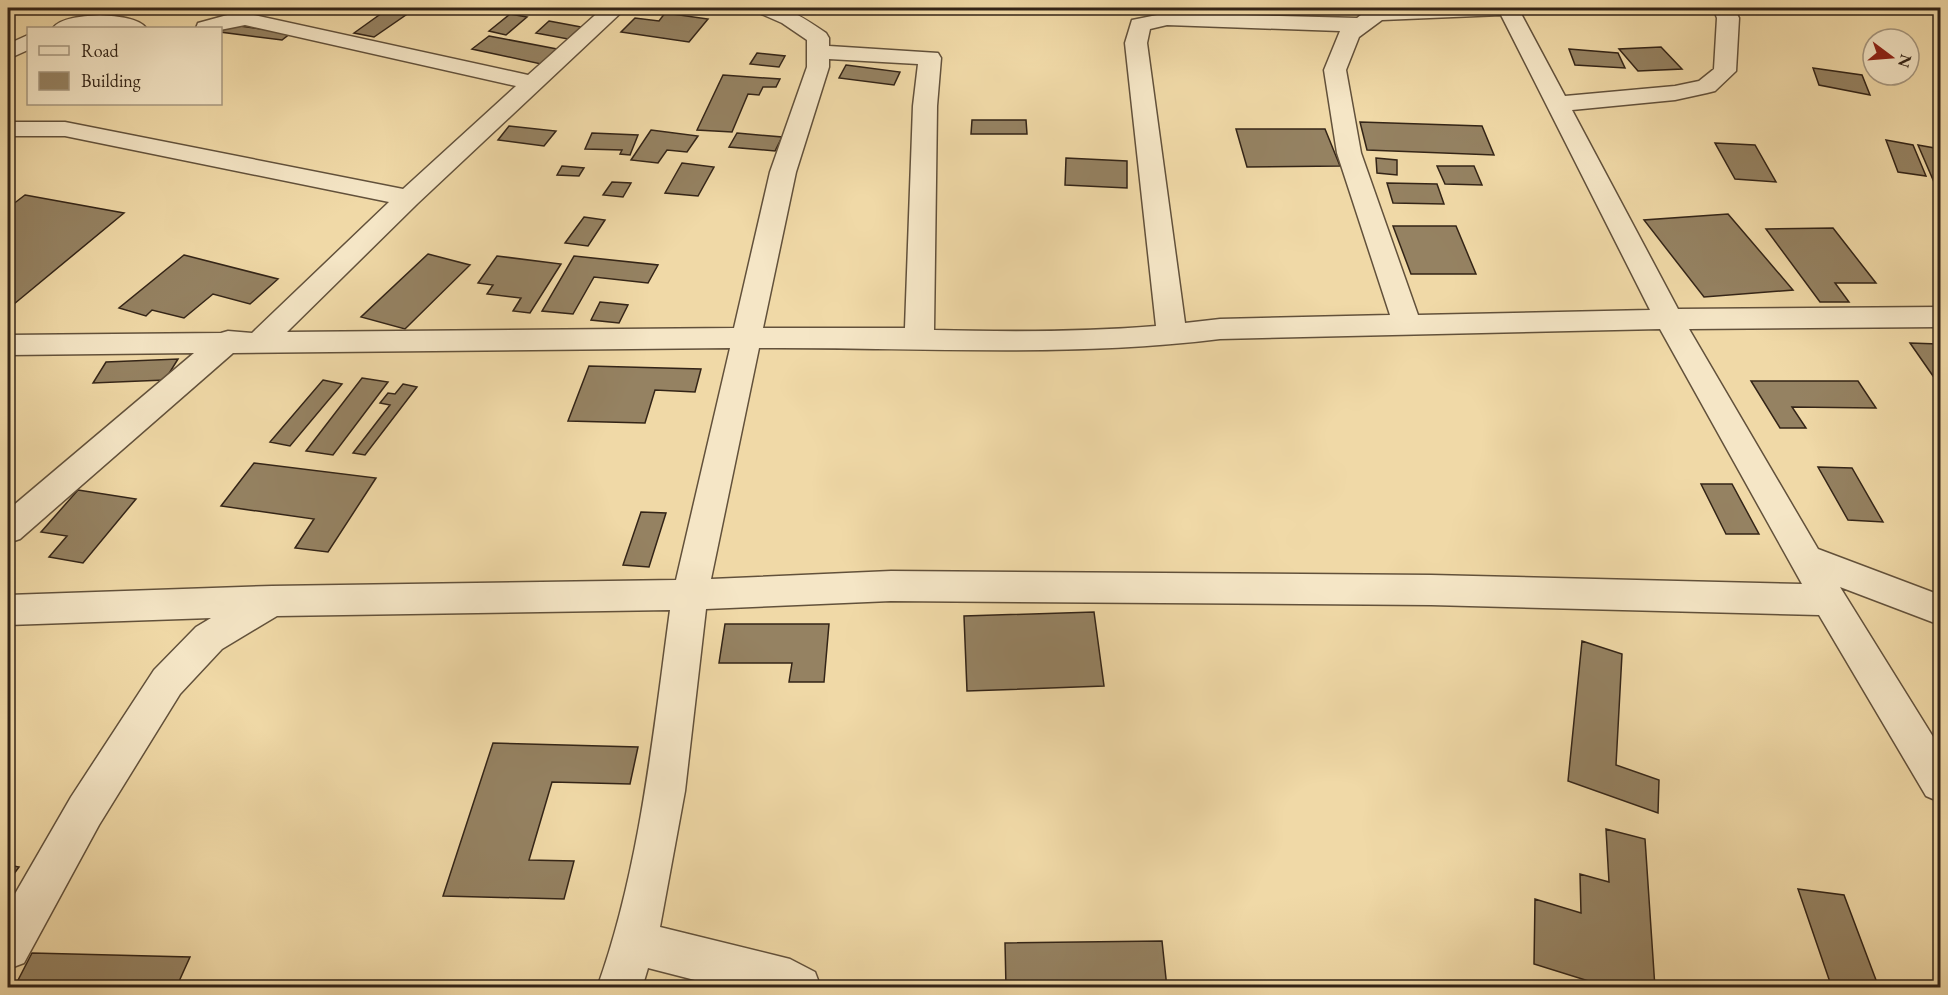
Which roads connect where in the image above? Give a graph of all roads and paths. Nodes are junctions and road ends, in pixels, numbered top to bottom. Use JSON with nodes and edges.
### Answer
{"nodes":[{"id":1,"x":139,"y":8,"type":"edge"},
{"id":2,"x":615,"y":8,"type":"edge"},
{"id":3,"x":764,"y":8,"type":"edge"},
{"id":4,"x":1508,"y":8,"type":"edge"},
{"id":5,"x":1724,"y":8,"type":"edge"},
{"id":6,"x":110,"y":21,"type":"junction"},
{"id":7,"x":1362,"y":25,"type":"junction"},
{"id":8,"x":68,"y":27,"type":"edge"},
{"id":9,"x":131,"y":27,"type":"edge"},
{"id":10,"x":209,"y":27,"type":"edge"},
{"id":11,"x":27,"y":42,"type":"edge"},
{"id":12,"x":8,"y":52,"type":"edge"},
{"id":13,"x":818,"y":52,"type":"junction"},
{"id":14,"x":532,"y":83,"type":"junction"},
{"id":15,"x":1558,"y":104,"type":"junction"},
{"id":16,"x":8,"y":129,"type":"edge"},
{"id":17,"x":408,"y":198,"type":"junction"},
{"id":18,"x":1941,"y":317,"type":"edge"},
{"id":19,"x":1669,"y":319,"type":"junction"},
{"id":20,"x":1407,"y":324,"type":"junction"},
{"id":21,"x":1172,"y":336,"type":"junction"},
{"id":22,"x":746,"y":340,"type":"junction"},
{"id":23,"x":919,"y":340,"type":"junction"},
{"id":24,"x":228,"y":341,"type":"junction"},
{"id":25,"x":261,"y":341,"type":"junction"},
{"id":26,"x":8,"y":345,"type":"edge"},
{"id":27,"x":8,"y":529,"type":"edge"},
{"id":28,"x":1805,"y":559,"type":"junction"},
{"id":29,"x":690,"y":595,"type":"junction"},
{"id":30,"x":1829,"y":600,"type":"junction"},
{"id":31,"x":272,"y":601,"type":"junction"},
{"id":32,"x":8,"y":610,"type":"edge"},
{"id":33,"x":1941,"y":610,"type":"edge"},
{"id":34,"x":1941,"y":783,"type":"edge"},
{"id":35,"x":635,"y":943,"type":"junction"},
{"id":36,"x":8,"y":946,"type":"edge"},
{"id":37,"x":619,"y":987,"type":"edge"},
{"id":38,"x":799,"y":987,"type":"edge"}],
"edges":[{"from":1,"to":6,"type":"street"},
{"from":2,"to":14,"type":"street"},
{"from":3,"to":13,"type":"street"},
{"from":4,"to":7,"type":"street"},
{"from":4,"to":15,"type":"street"},
{"from":5,"to":15,"type":"street"},
{"from":6,"to":8,"type":"street"},
{"from":6,"to":9,"type":"street"},
{"from":7,"to":20,"type":"street"},
{"from":7,"to":21,"type":"street"},
{"from":10,"to":14,"type":"street"},
{"from":11,"to":12,"type":"street"},
{"from":13,"to":22,"type":"street"},
{"from":13,"to":23,"type":"street"},
{"from":14,"to":17,"type":"street"},
{"from":15,"to":19,"type":"street"},
{"from":16,"to":17,"type":"street"},
{"from":17,"to":25,"type":"street"},
{"from":18,"to":19,"type":"street"},
{"from":19,"to":20,"type":"street"},
{"from":19,"to":28,"type":"street"},
{"from":20,"to":21,"type":"street"},
{"from":21,"to":23,"type":"street"},
{"from":22,"to":23,"type":"street"},
{"from":22,"to":25,"type":"street"},
{"from":22,"to":29,"type":"street"},
{"from":24,"to":25,"type":"street"},
{"from":24,"to":26,"type":"street"},
{"from":24,"to":27,"type":"street"},
{"from":28,"to":30,"type":"street"},
{"from":28,"to":33,"type":"street"},
{"from":29,"to":30,"type":"street"},
{"from":29,"to":31,"type":"street"},
{"from":29,"to":35,"type":"street"},
{"from":30,"to":34,"type":"street"},
{"from":31,"to":32,"type":"street"},
{"from":31,"to":36,"type":"street"},
{"from":35,"to":37,"type":"street"},
{"from":35,"to":38,"type":"street"}]}
